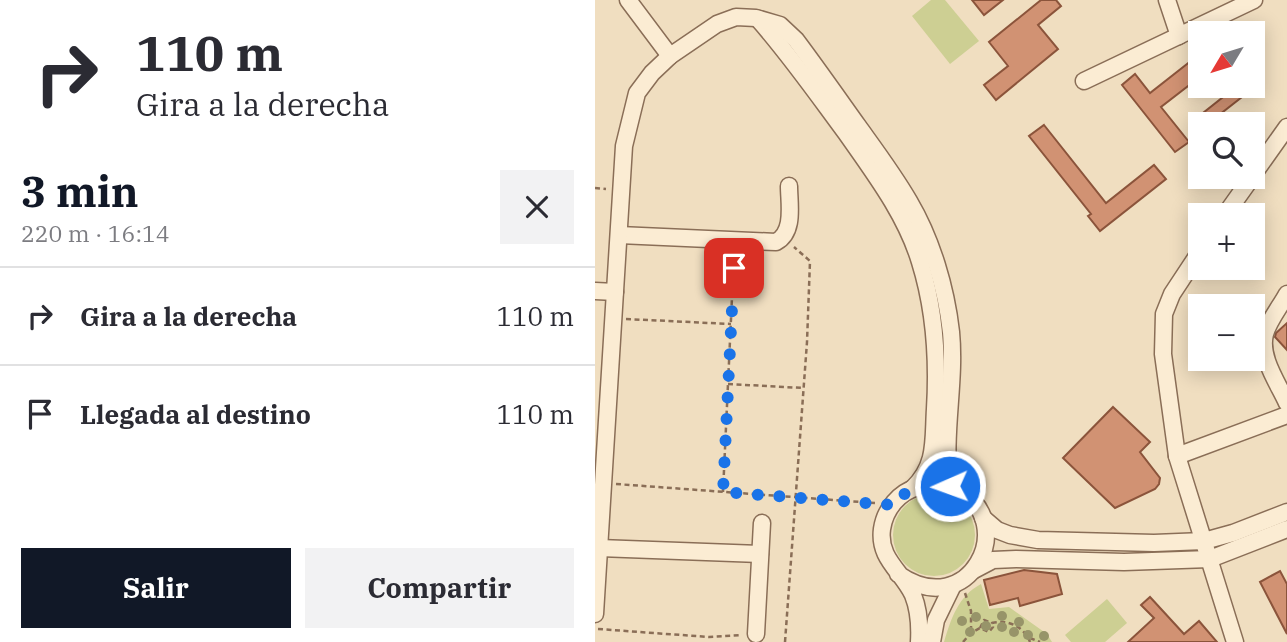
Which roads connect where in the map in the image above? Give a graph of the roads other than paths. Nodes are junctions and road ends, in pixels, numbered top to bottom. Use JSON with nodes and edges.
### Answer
{"nodes":[{"id":1,"x":628,"y":0,"type":"edge"},
{"id":2,"x":1167,"y":0,"type":"edge"},
{"id":3,"x":1254,"y":0,"type":"edge"},
{"id":4,"x":756,"y":18,"type":"junction"},
{"id":5,"x":1179,"y":36,"type":"junction"},
{"id":6,"x":670,"y":56,"type":"junction"},
{"id":7,"x":1084,"y":81,"type":"dead end"},
{"id":8,"x":1287,"y":127,"type":"edge"},
{"id":9,"x":1265,"y":158,"type":"edge"},
{"id":10,"x":789,"y":186,"type":"dead end"},
{"id":11,"x":619,"y":235,"type":"junction"},
{"id":12,"x":1188,"y":270,"type":"edge"},
{"id":13,"x":595,"y":291,"type":"edge"},
{"id":14,"x":615,"y":292,"type":"junction"},
{"id":15,"x":1287,"y":294,"type":"edge"},
{"id":16,"x":1287,"y":403,"type":"edge"},
{"id":17,"x":1287,"y":415,"type":"edge"},
{"id":18,"x":1177,"y":456,"type":"junction"},
{"id":19,"x":950,"y":486,"type":"junction"},
{"id":20,"x":913,"y":488,"type":"junction"},
{"id":21,"x":1287,"y":512,"type":"edge"},
{"id":22,"x":983,"y":517,"type":"junction"},
{"id":23,"x":762,"y":523,"type":"dead end"},
{"id":24,"x":1287,"y":529,"type":"edge"},
{"id":25,"x":1204,"y":541,"type":"junction"},
{"id":26,"x":599,"y":548,"type":"junction"},
{"id":27,"x":760,"y":554,"type":"junction"},
{"id":28,"x":1210,"y":559,"type":"junction"},
{"id":29,"x":974,"y":570,"type":"junction"},
{"id":30,"x":898,"y":574,"type":"junction"},
{"id":31,"x":596,"y":581,"type":"edge"},
{"id":32,"x":953,"y":585,"type":"junction"},
{"id":33,"x":595,"y":614,"type":"edge"},
{"id":34,"x":756,"y":634,"type":"road end"},
{"id":35,"x":919,"y":642,"type":"edge"},
{"id":36,"x":932,"y":642,"type":"edge"},
{"id":37,"x":1235,"y":642,"type":"edge"}],
"edges":[{"from":1,"to":6,"type":"street"},
{"from":2,"to":5,"type":"street"},
{"from":3,"to":5,"type":"street"},
{"from":4,"to":6,"type":"street"},
{"from":4,"to":19,"type":"street"},
{"from":4,"to":20,"type":"street"},
{"from":5,"to":7,"type":"street"},
{"from":6,"to":11,"type":"street"},
{"from":8,"to":9,"type":"street"},
{"from":10,"to":11,"type":"street"},
{"from":11,"to":14,"type":"street"},
{"from":12,"to":18,"type":"street"},
{"from":13,"to":14,"type":"street"},
{"from":14,"to":26,"type":"street"},
{"from":15,"to":16,"type":"street"},
{"from":17,"to":18,"type":"street"},
{"from":18,"to":25,"type":"street"},
{"from":19,"to":20,"type":"street"},
{"from":19,"to":22,"type":"street"},
{"from":20,"to":30,"type":"street"},
{"from":21,"to":25,"type":"street"},
{"from":22,"to":25,"type":"street"},
{"from":22,"to":29,"type":"street"},
{"from":23,"to":27,"type":"street"},
{"from":24,"to":28,"type":"street"},
{"from":25,"to":28,"type":"street"},
{"from":26,"to":27,"type":"street"},
{"from":26,"to":31,"type":"street"},
{"from":27,"to":34,"type":"street"},
{"from":28,"to":29,"type":"street"},
{"from":28,"to":37,"type":"street"},
{"from":29,"to":32,"type":"street"},
{"from":30,"to":32,"type":"street"},
{"from":30,"to":35,"type":"street"},
{"from":31,"to":33,"type":"street"},
{"from":32,"to":36,"type":"street"}]}
